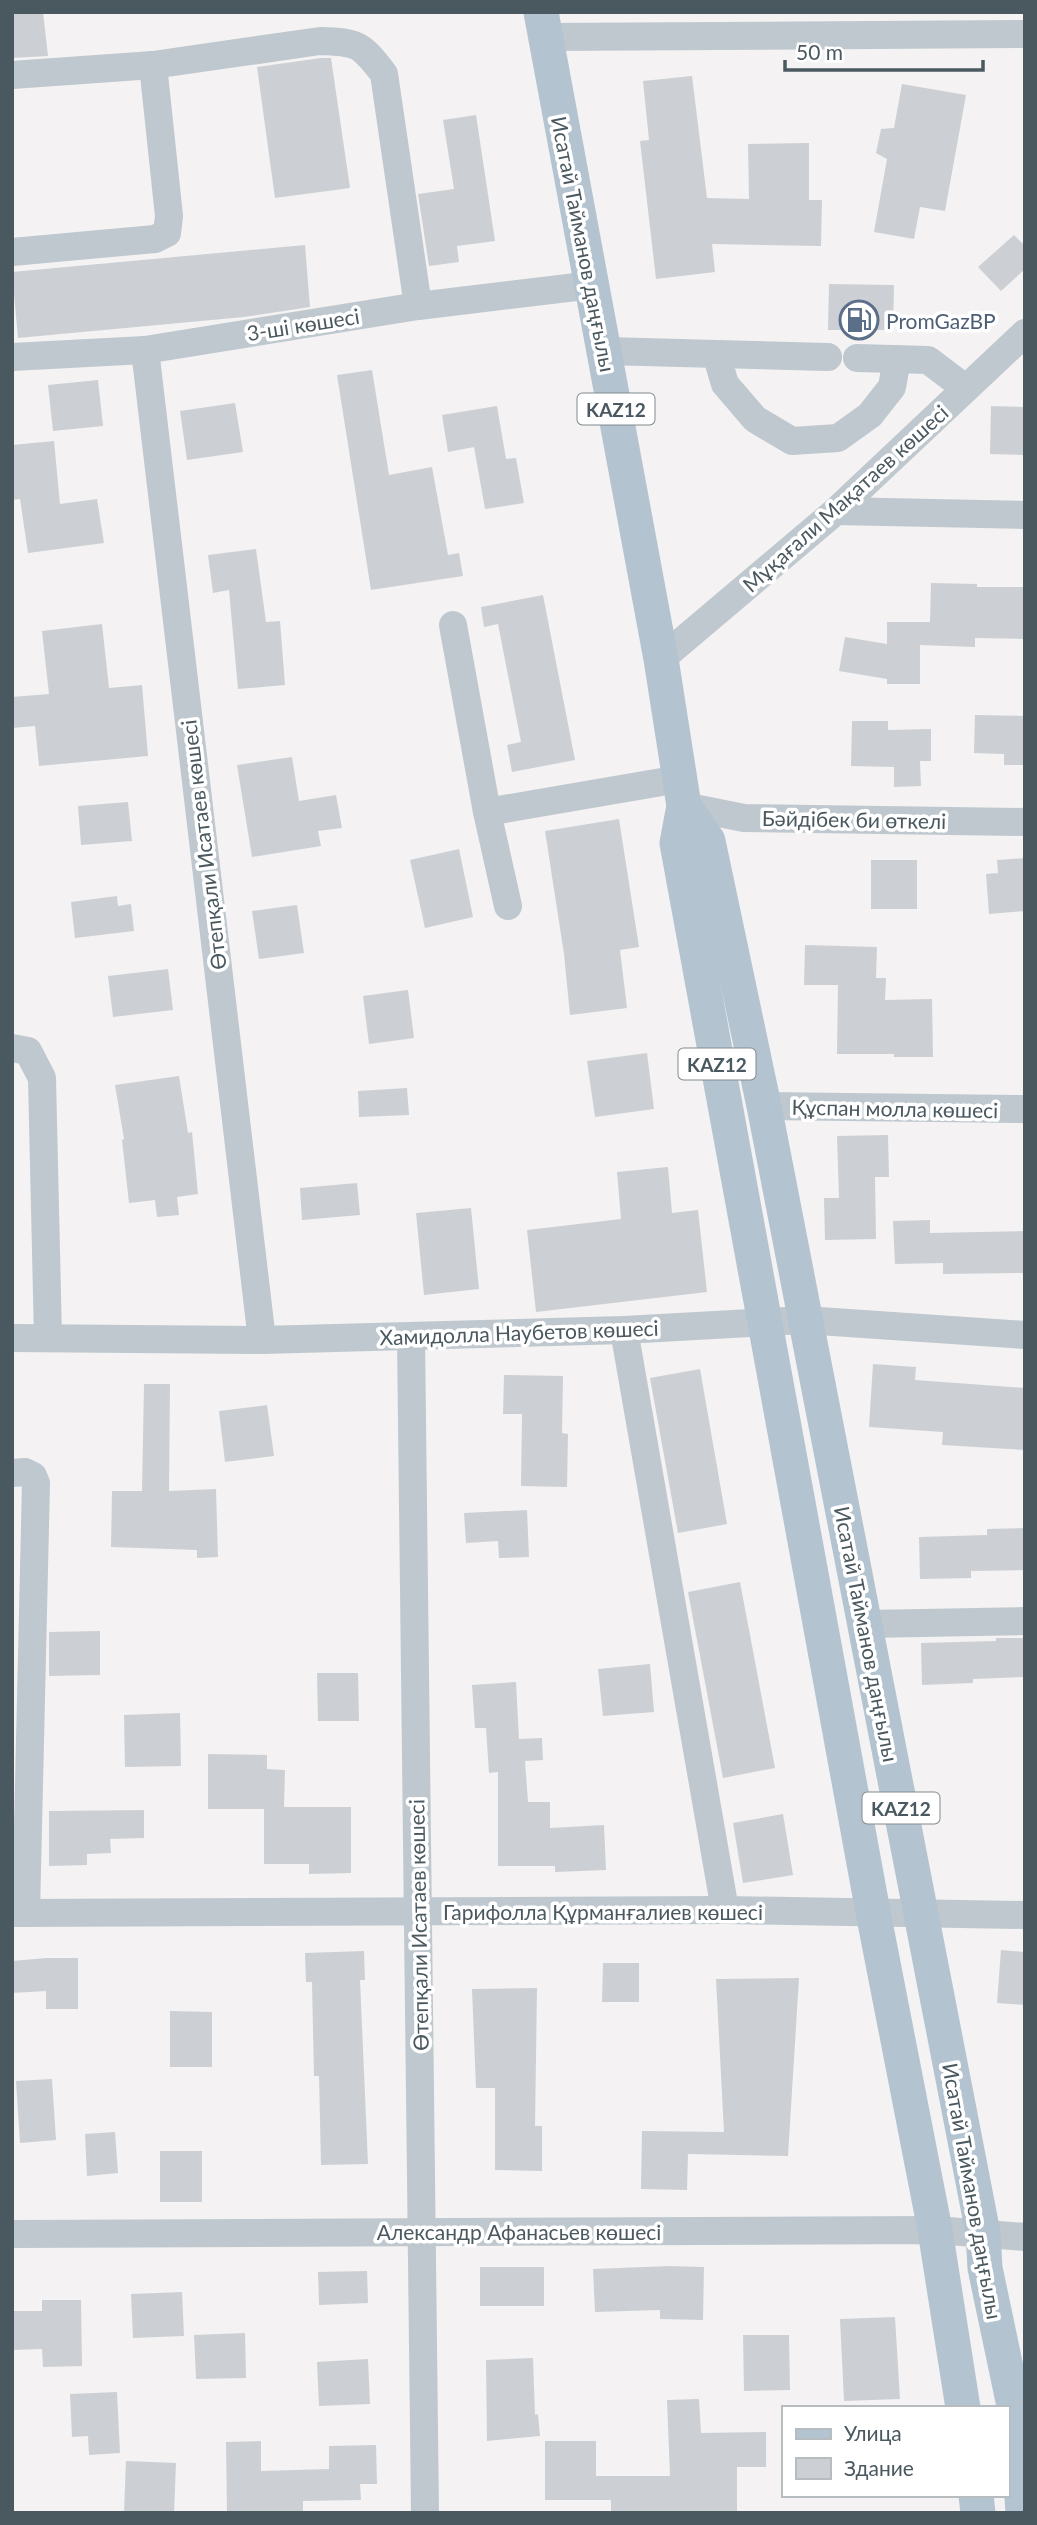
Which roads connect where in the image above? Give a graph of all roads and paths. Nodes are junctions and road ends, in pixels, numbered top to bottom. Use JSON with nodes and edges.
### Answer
{"nodes":[{"id":1,"x":543,"y":24,"type":"edge"},
{"id":2,"x":1025,"y":34,"type":"edge"},
{"id":3,"x":153,"y":65,"type":"junction"},
{"id":4,"x":12,"y":75,"type":"edge"},
{"id":5,"x":12,"y":252,"type":"edge"},
{"id":6,"x":593,"y":285,"type":"junction"},
{"id":7,"x":418,"y":306,"type":"junction"},
{"id":8,"x":1025,"y":333,"type":"edge"},
{"id":9,"x":145,"y":350,"type":"junction"},
{"id":10,"x":605,"y":351,"type":"junction"},
{"id":11,"x":716,"y":354,"type":"junction"},
{"id":12,"x":12,"y":357,"type":"edge"},
{"id":13,"x":828,"y":357,"type":"dead end"},
{"id":14,"x":857,"y":358,"type":"dead end"},
{"id":15,"x":897,"y":359,"type":"junction"},
{"id":16,"x":965,"y":388,"type":"junction"},
{"id":17,"x":836,"y":510,"type":"junction"},
{"id":18,"x":1025,"y":514,"type":"edge"},
{"id":19,"x":453,"y":625,"type":"dead end"},
{"id":20,"x":661,"y":659,"type":"junction"},
{"id":21,"x":682,"y":793,"type":"junction"},
{"id":22,"x":487,"y":812,"type":"junction"},
{"id":23,"x":1025,"y":822,"type":"edge"},
{"id":24,"x":508,"y":906,"type":"dead end"},
{"id":25,"x":12,"y":1048,"type":"edge"},
{"id":26,"x":765,"y":1106,"type":"junction"},
{"id":27,"x":1025,"y":1109,"type":"edge"},
{"id":28,"x":804,"y":1320,"type":"junction"},
{"id":29,"x":763,"y":1321,"type":"junction"},
{"id":30,"x":624,"y":1329,"type":"junction"},
{"id":31,"x":1025,"y":1335,"type":"edge"},
{"id":32,"x":411,"y":1337,"type":"junction"},
{"id":33,"x":12,"y":1338,"type":"edge"},
{"id":34,"x":48,"y":1338,"type":"junction"},
{"id":35,"x":262,"y":1340,"type":"junction"},
{"id":36,"x":12,"y":1473,"type":"edge"},
{"id":37,"x":1025,"y":1621,"type":"edge"},
{"id":38,"x":866,"y":1624,"type":"junction"},
{"id":39,"x":725,"y":1910,"type":"junction"},
{"id":40,"x":418,"y":1912,"type":"junction"},
{"id":41,"x":873,"y":1912,"type":"junction"},
{"id":42,"x":19,"y":1913,"type":"edge"},
{"id":43,"x":920,"y":1913,"type":"junction"},
{"id":44,"x":1025,"y":1915,"type":"edge"},
{"id":45,"x":935,"y":2230,"type":"junction"},
{"id":46,"x":421,"y":2232,"type":"junction"},
{"id":47,"x":983,"y":2233,"type":"junction"},
{"id":48,"x":12,"y":2234,"type":"edge"},
{"id":49,"x":1025,"y":2237,"type":"edge"},
{"id":50,"x":963,"y":2406,"type":"edge"},
{"id":51,"x":1016,"y":2421,"type":"edge"},
{"id":52,"x":425,"y":2513,"type":"edge"},
{"id":53,"x":1023,"y":2513,"type":"edge"}],
"edges":[{"from":1,"to":2,"type":"street"},
{"from":1,"to":6,"type":"main road","name":"Исатай Тайманов даңғылы","number":"KAZ12"},
{"from":3,"to":4,"type":"street"},
{"from":3,"to":5,"type":"street"},
{"from":3,"to":7,"type":"street"},
{"from":6,"to":7,"type":"street","name":"3-ші көшесі"},
{"from":6,"to":10,"type":"main road","name":"Исатай Тайманов даңғылы","number":"KAZ12"},
{"from":7,"to":9,"type":"street","name":"3-ші көшесі"},
{"from":8,"to":16,"type":"street","name":"Мұқағали Мақатаев көшесі"},
{"from":9,"to":12,"type":"street","name":"3-ші көшесі"},
{"from":9,"to":35,"type":"street","name":"Өтепқали Исатаев көшесі"},
{"from":10,"to":11,"type":"street"},
{"from":10,"to":20,"type":"main road","name":"Исатай Тайманов даңғылы","number":"KAZ12"},
{"from":11,"to":13,"type":"street"},
{"from":11,"to":15,"type":"street"},
{"from":14,"to":15,"type":"street"},
{"from":15,"to":16,"type":"street"},
{"from":16,"to":17,"type":"street","name":"Мұқағали Мақатаев көшесі"},
{"from":17,"to":18,"type":"street"},
{"from":17,"to":20,"type":"street","name":"Мұқағали Мақатаев көшесі"},
{"from":19,"to":22,"type":"street"},
{"from":20,"to":21,"type":"main road","name":"Исатай Тайманов даңғылы","number":"KAZ12"},
{"from":21,"to":22,"type":"street"},
{"from":21,"to":23,"type":"street","name":"Бәйдібек би өткелі"},
{"from":21,"to":26,"type":"main road","name":"Исатай Тайманов даңғылы","number":"KAZ12"},
{"from":21,"to":29,"type":"main road","name":"Исатай Тайманов даңғылы","number":"KAZ12"},
{"from":22,"to":24,"type":"street"},
{"from":25,"to":34,"type":"street"},
{"from":26,"to":27,"type":"street","name":"Құспан молла көшесі"},
{"from":26,"to":28,"type":"main road","name":"Исатай Тайманов даңғылы","number":"KAZ12"},
{"from":28,"to":29,"type":"street","name":"Хамидолла Наубетов көшесі"},
{"from":28,"to":31,"type":"street","name":"Хамидолла Наубетов көшесі"},
{"from":28,"to":38,"type":"main road","name":"Исатай Тайманов даңғылы","number":"KAZ12"},
{"from":29,"to":30,"type":"street","name":"Хамидолла Наубетов көшесі"},
{"from":29,"to":41,"type":"main road","name":"Исатай Тайманов даңғылы","number":"KAZ12"},
{"from":30,"to":32,"type":"street","name":"Хамидолла Наубетов көшесі"},
{"from":30,"to":39,"type":"street"},
{"from":32,"to":35,"type":"street","name":"Хамидолла Наубетов көшесі"},
{"from":32,"to":40,"type":"street","name":"Өтепқали Исатаев көшесі"},
{"from":33,"to":34,"type":"street","name":"Хамидолла Наубетов көшесі"},
{"from":34,"to":35,"type":"street","name":"Хамидолла Наубетов көшесі"},
{"from":36,"to":42,"type":"street"},
{"from":37,"to":38,"type":"street"},
{"from":38,"to":43,"type":"main road","name":"Исатай Тайманов даңғылы","number":"KAZ12"},
{"from":39,"to":40,"type":"street","name":"Гарифолла Құрманғалиев көшесі"},
{"from":39,"to":41,"type":"street","name":"Гарифолла Құрманғалиев көшесі"},
{"from":40,"to":42,"type":"street","name":"Гарифолла Құрманғалиев көшесі"},
{"from":40,"to":46,"type":"street","name":"Өтепқали Исатаев көшесі"},
{"from":41,"to":43,"type":"street","name":"Гарифолла Құрманғалиев көшесі"},
{"from":41,"to":45,"type":"main road","name":"Исатай Тайманов даңғылы","number":"KAZ12"},
{"from":43,"to":44,"type":"street","name":"Гарифолла Құрманғалиев көшесі"},
{"from":43,"to":47,"type":"main road","name":"Исатай Тайманов даңғылы","number":"KAZ12"},
{"from":45,"to":46,"type":"street","name":"Александр Афанасьев көшесі"},
{"from":45,"to":47,"type":"street","name":"Александр Афанасьев көшесі"},
{"from":45,"to":50,"type":"main road","name":"Исатай Тайманов даңғылы","number":"KAZ12"},
{"from":46,"to":48,"type":"street","name":"Александр Афанасьев көшесі"},
{"from":46,"to":52,"type":"street","name":"Өтепқали Исатаев көшесі"},
{"from":47,"to":49,"type":"street","name":"Александр Афанасьев көшесі"},
{"from":47,"to":51,"type":"main road","name":"Исатай Тайманов даңғылы","number":"KAZ12"},
{"from":51,"to":53,"type":"main road","name":"Исатай Тайманов даңғылы","number":"KAZ12"}]}
